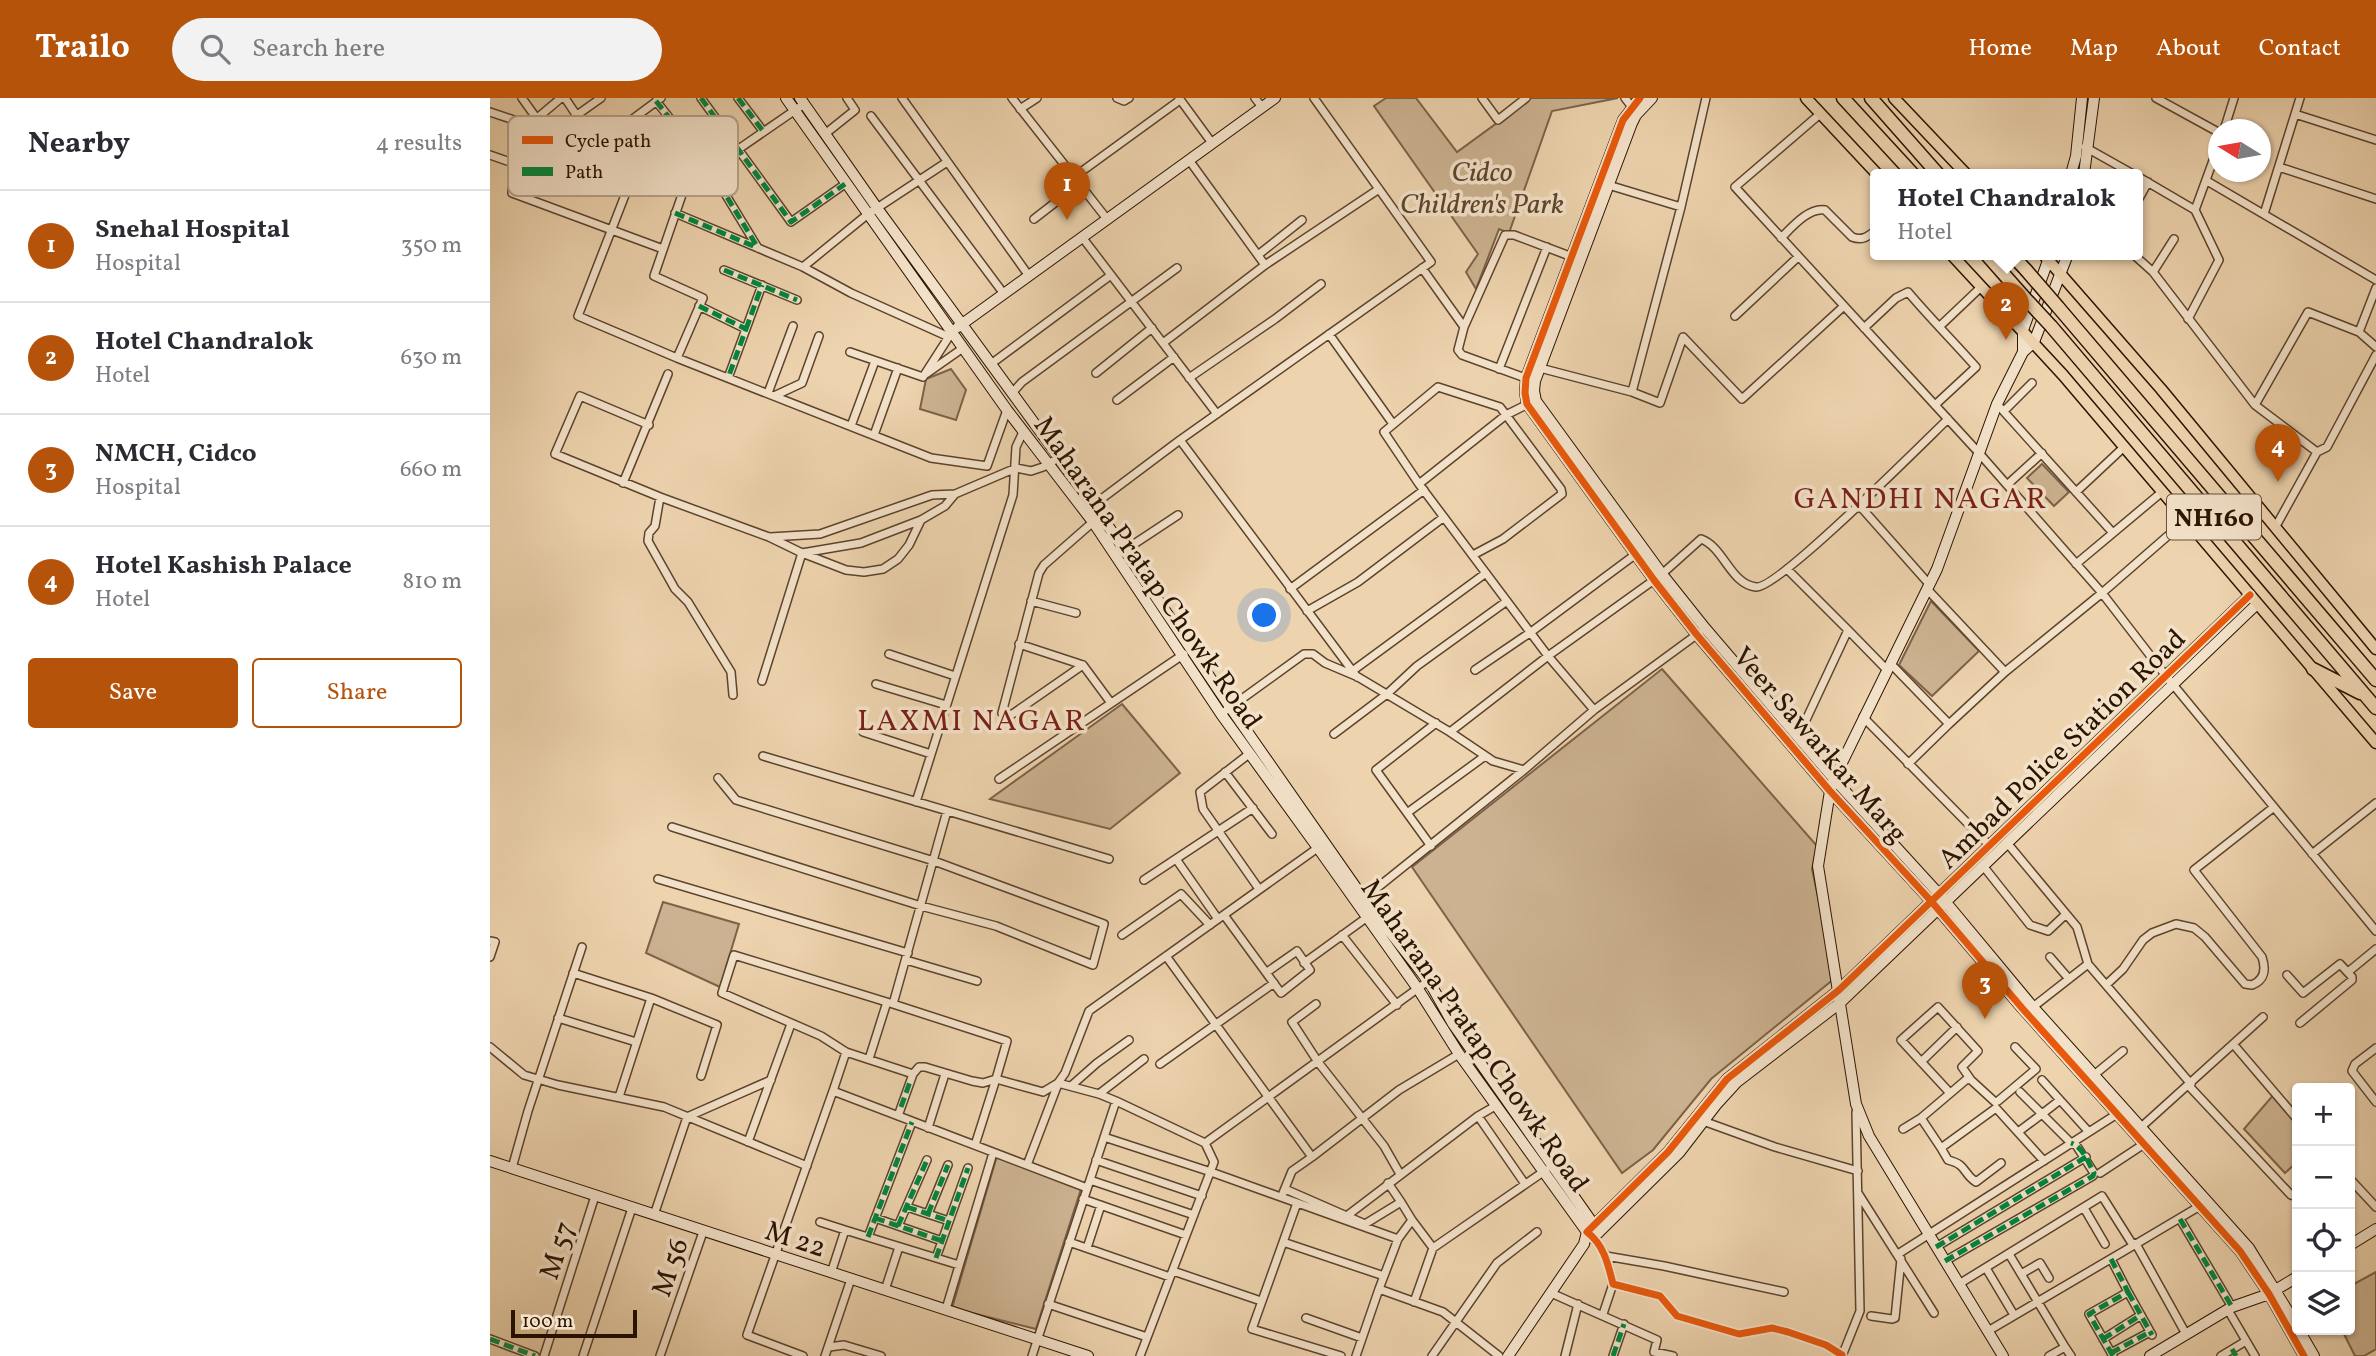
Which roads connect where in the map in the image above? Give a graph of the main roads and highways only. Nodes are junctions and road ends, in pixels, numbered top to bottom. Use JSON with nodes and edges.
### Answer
{"nodes":[{"id":1,"x":1805,"y":98,"type":"edge"},
{"id":2,"x":1843,"y":98,"type":"edge"},
{"id":3,"x":1871,"y":98,"type":"edge"},
{"id":4,"x":1894,"y":98,"type":"edge"},
{"id":5,"x":1872,"y":169,"type":"edge"},
{"id":6,"x":1908,"y":169,"type":"edge"},
{"id":7,"x":1934,"y":169,"type":"edge"},
{"id":8,"x":1961,"y":169,"type":"edge"},
{"id":9,"x":1956,"y":260,"type":"edge"},
{"id":10,"x":1991,"y":260,"type":"edge"},
{"id":11,"x":2017,"y":260,"type":"edge"},
{"id":12,"x":2050,"y":260,"type":"edge"},
{"id":13,"x":2376,"y":649,"type":"edge"},
{"id":14,"x":2313,"y":669,"type":"junction"},
{"id":15,"x":2376,"y":680,"type":"edge"},
{"id":16,"x":2367,"y":696,"type":"junction"},
{"id":17,"x":2376,"y":708,"type":"edge"},
{"id":18,"x":2376,"y":743,"type":"edge"}],
"edges":[{"from":1,"to":5,"type":"main road"},
{"from":2,"to":6,"type":"highway"},
{"from":3,"to":7,"type":"highway"},
{"from":4,"to":8,"type":"main road"},
{"from":9,"to":14,"type":"main road"},
{"from":10,"to":16,"type":"highway","number":"NH160","bridge":true},
{"from":11,"to":15,"type":"highway","number":"NH160","bridge":true},
{"from":12,"to":13,"type":"main road"},
{"from":14,"to":16,"type":"highway"},
{"from":14,"to":18,"type":"main road"},
{"from":16,"to":17,"type":"highway","number":"NH160"}]}
